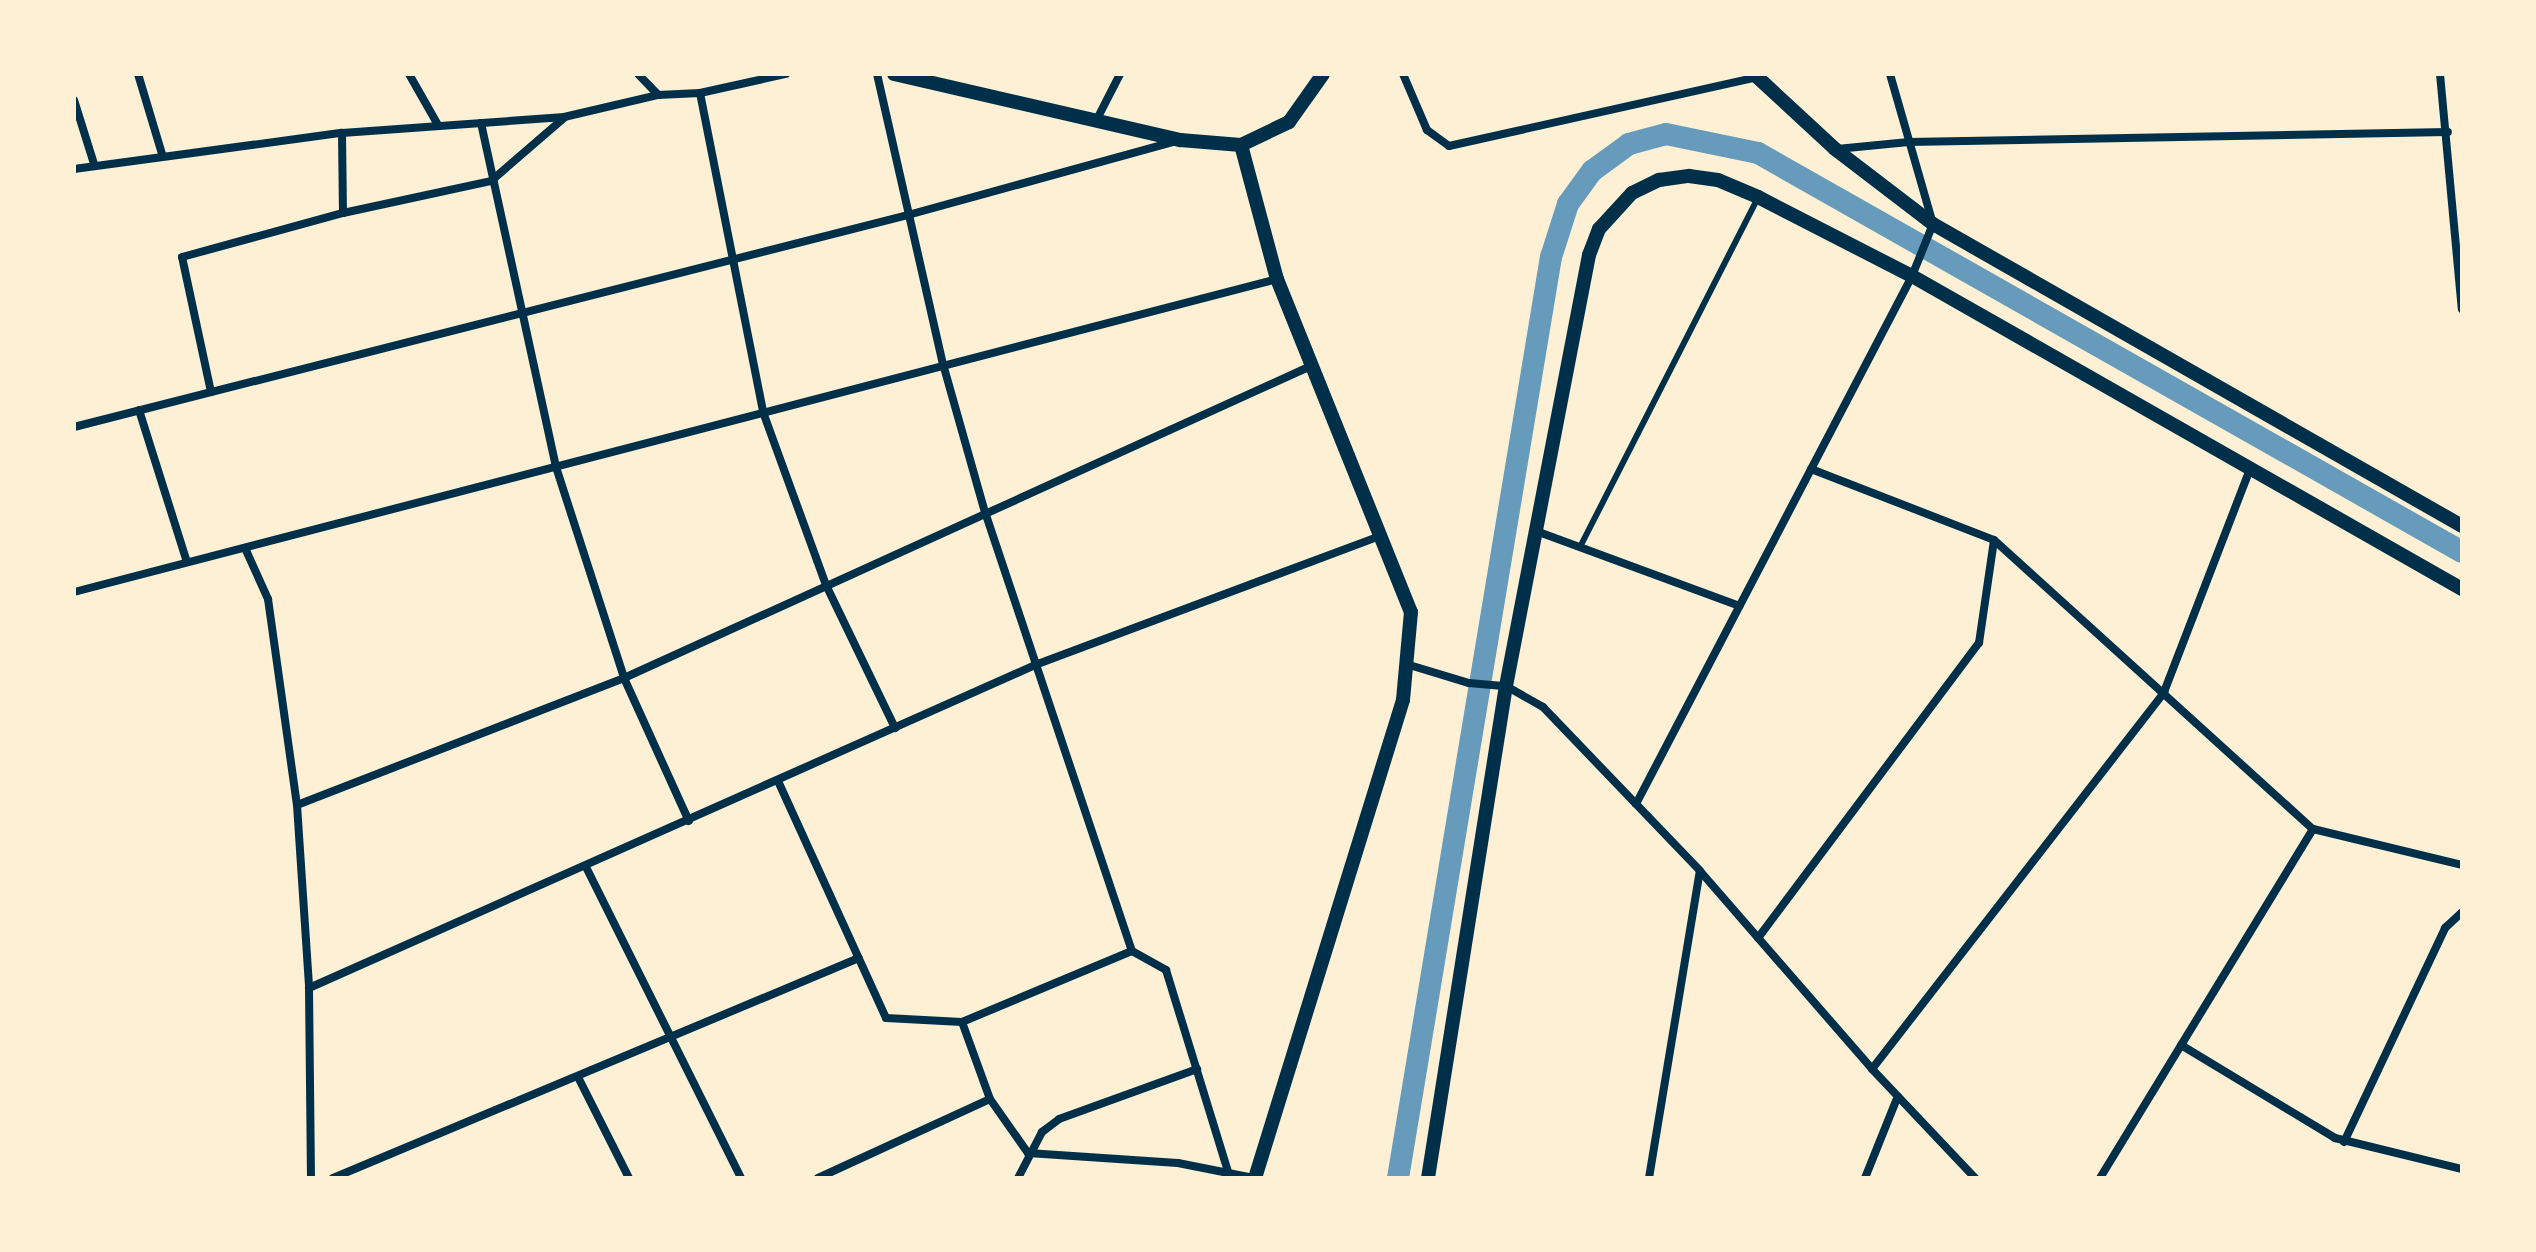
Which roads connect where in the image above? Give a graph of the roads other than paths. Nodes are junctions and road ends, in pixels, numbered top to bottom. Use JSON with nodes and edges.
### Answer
{"nodes":[{"id":1,"x":138,"y":74,"type":"edge"},
{"id":2,"x":409,"y":74,"type":"edge"},
{"id":3,"x":638,"y":74,"type":"edge"},
{"id":4,"x":786,"y":74,"type":"edge"},
{"id":5,"x":877,"y":74,"type":"edge"},
{"id":6,"x":894,"y":74,"type":"edge"},
{"id":7,"x":1120,"y":74,"type":"edge"},
{"id":8,"x":1323,"y":74,"type":"edge"},
{"id":9,"x":1403,"y":74,"type":"edge"},
{"id":10,"x":1890,"y":74,"type":"edge"},
{"id":11,"x":2440,"y":74,"type":"edge"},
{"id":12,"x":1755,"y":76,"type":"edge"},
{"id":13,"x":700,"y":93,"type":"junction"},
{"id":14,"x":658,"y":95,"type":"junction"},
{"id":15,"x":74,"y":100,"type":"edge"},
{"id":16,"x":564,"y":117,"type":"junction"},
{"id":17,"x":1096,"y":121,"type":"junction"},
{"id":18,"x":481,"y":123,"type":"junction"},
{"id":19,"x":438,"y":125,"type":"junction"},
{"id":20,"x":2448,"y":132,"type":"junction"},
{"id":21,"x":342,"y":133,"type":"junction"},
{"id":22,"x":1180,"y":140,"type":"junction"},
{"id":23,"x":1909,"y":142,"type":"junction"},
{"id":24,"x":1241,"y":145,"type":"junction"},
{"id":25,"x":1835,"y":149,"type":"junction"},
{"id":26,"x":162,"y":154,"type":"junction"},
{"id":27,"x":94,"y":164,"type":"junction"},
{"id":28,"x":74,"y":169,"type":"edge"},
{"id":29,"x":491,"y":181,"type":"junction"},
{"id":30,"x":1758,"y":197,"type":"junction"},
{"id":31,"x":343,"y":213,"type":"junction"},
{"id":32,"x":908,"y":215,"type":"junction"},
{"id":33,"x":1933,"y":224,"type":"junction"},
{"id":34,"x":733,"y":260,"type":"junction"},
{"id":35,"x":1912,"y":276,"type":"junction"},
{"id":36,"x":1277,"y":279,"type":"junction"},
{"id":37,"x":2462,"y":309,"type":"edge"},
{"id":38,"x":520,"y":314,"type":"junction"},
{"id":39,"x":943,"y":364,"type":"junction"},
{"id":40,"x":1311,"y":366,"type":"junction"},
{"id":41,"x":211,"y":392,"type":"junction"},
{"id":42,"x":139,"y":410,"type":"junction"},
{"id":43,"x":763,"y":412,"type":"junction"},
{"id":44,"x":74,"y":427,"type":"edge"},
{"id":45,"x":556,"y":467,"type":"junction"},
{"id":46,"x":1811,"y":469,"type":"junction"},
{"id":47,"x":2250,"y":469,"type":"junction"},
{"id":48,"x":985,"y":512,"type":"junction"},
{"id":49,"x":2462,"y":526,"type":"edge"},
{"id":50,"x":1536,"y":531,"type":"junction"},
{"id":51,"x":1380,"y":536,"type":"junction"},
{"id":52,"x":1994,"y":540,"type":"junction"},
{"id":53,"x":1580,"y":547,"type":"junction"},
{"id":54,"x":245,"y":548,"type":"junction"},
{"id":55,"x":187,"y":562,"type":"junction"},
{"id":56,"x":826,"y":585,"type":"junction"},
{"id":57,"x":2462,"y":589,"type":"edge"},
{"id":58,"x":74,"y":592,"type":"edge"},
{"id":59,"x":1740,"y":606,"type":"junction"},
{"id":60,"x":1406,"y":664,"type":"junction"},
{"id":61,"x":1035,"y":665,"type":"junction"},
{"id":62,"x":624,"y":678,"type":"junction"},
{"id":63,"x":1506,"y":686,"type":"junction"},
{"id":64,"x":2164,"y":692,"type":"junction"},
{"id":65,"x":895,"y":728,"type":"junction"},
{"id":66,"x":778,"y":781,"type":"junction"},
{"id":67,"x":1636,"y":804,"type":"junction"},
{"id":68,"x":297,"y":805,"type":"junction"},
{"id":69,"x":689,"y":821,"type":"junction"},
{"id":70,"x":2313,"y":829,"type":"junction"},
{"id":71,"x":2462,"y":865,"type":"edge"},
{"id":72,"x":586,"y":867,"type":"junction"},
{"id":73,"x":1700,"y":871,"type":"junction"},
{"id":74,"x":2462,"y":912,"type":"edge"},
{"id":75,"x":1758,"y":938,"type":"junction"},
{"id":76,"x":1132,"y":951,"type":"junction"},
{"id":77,"x":859,"y":958,"type":"junction"},
{"id":78,"x":309,"y":988,"type":"junction"},
{"id":79,"x":962,"y":1022,"type":"junction"},
{"id":80,"x":673,"y":1038,"type":"junction"},
{"id":81,"x":2181,"y":1045,"type":"junction"},
{"id":82,"x":1197,"y":1069,"type":"junction"},
{"id":83,"x":1872,"y":1069,"type":"junction"},
{"id":84,"x":579,"y":1079,"type":"junction"},
{"id":85,"x":1898,"y":1096,"type":"junction"},
{"id":86,"x":990,"y":1099,"type":"junction"},
{"id":87,"x":2344,"y":1142,"type":"junction"},
{"id":88,"x":1028,"y":1153,"type":"junction"},
{"id":89,"x":2462,"y":1169,"type":"edge"},
{"id":90,"x":1228,"y":1172,"type":"junction"},
{"id":91,"x":311,"y":1178,"type":"edge"},
{"id":92,"x":333,"y":1178,"type":"edge"},
{"id":93,"x":629,"y":1178,"type":"edge"},
{"id":94,"x":741,"y":1178,"type":"edge"},
{"id":95,"x":818,"y":1178,"type":"edge"},
{"id":96,"x":1018,"y":1178,"type":"edge"},
{"id":97,"x":1254,"y":1178,"type":"edge"},
{"id":98,"x":1428,"y":1178,"type":"edge"},
{"id":99,"x":1649,"y":1178,"type":"edge"},
{"id":100,"x":1865,"y":1178,"type":"edge"},
{"id":101,"x":1975,"y":1178,"type":"edge"},
{"id":102,"x":2100,"y":1178,"type":"edge"}],
"edges":[{"from":1,"to":26,"type":"street"},
{"from":2,"to":19,"type":"street"},
{"from":3,"to":14,"type":"street"},
{"from":4,"to":13,"type":"street"},
{"from":5,"to":32,"type":"street"},
{"from":6,"to":17,"type":"street"},
{"from":7,"to":17,"type":"street"},
{"from":8,"to":24,"type":"street"},
{"from":9,"to":12,"type":"street"},
{"from":10,"to":23,"type":"street"},
{"from":11,"to":20,"type":"street"},
{"from":12,"to":25,"type":"street"},
{"from":13,"to":14,"type":"street"},
{"from":13,"to":34,"type":"street"},
{"from":14,"to":16,"type":"street"},
{"from":15,"to":27,"type":"street"},
{"from":16,"to":18,"type":"street"},
{"from":16,"to":29,"type":"street"},
{"from":17,"to":22,"type":"street"},
{"from":18,"to":19,"type":"street"},
{"from":18,"to":29,"type":"street"},
{"from":19,"to":21,"type":"street"},
{"from":20,"to":23,"type":"street"},
{"from":20,"to":37,"type":"street"},
{"from":21,"to":26,"type":"street"},
{"from":21,"to":31,"type":"street"},
{"from":22,"to":24,"type":"street"},
{"from":22,"to":32,"type":"street"},
{"from":23,"to":25,"type":"street"},
{"from":23,"to":33,"type":"street"},
{"from":24,"to":36,"type":"street"},
{"from":25,"to":33,"type":"street"},
{"from":26,"to":27,"type":"street"},
{"from":27,"to":28,"type":"street"},
{"from":29,"to":31,"type":"street"},
{"from":29,"to":38,"type":"street"},
{"from":30,"to":35,"type":"street"},
{"from":30,"to":50,"type":"street"},
{"from":30,"to":53,"type":"lane"},
{"from":31,"to":41,"type":"street"},
{"from":32,"to":34,"type":"street"},
{"from":32,"to":39,"type":"street"},
{"from":33,"to":35,"type":"street"},
{"from":33,"to":49,"type":"street"},
{"from":34,"to":38,"type":"street"},
{"from":34,"to":43,"type":"street"},
{"from":35,"to":46,"type":"street"},
{"from":35,"to":47,"type":"street"},
{"from":36,"to":39,"type":"street"},
{"from":36,"to":40,"type":"street"},
{"from":38,"to":41,"type":"street"},
{"from":38,"to":45,"type":"street"},
{"from":39,"to":43,"type":"street"},
{"from":39,"to":48,"type":"street"},
{"from":40,"to":48,"type":"street"},
{"from":40,"to":51,"type":"street"},
{"from":41,"to":42,"type":"street"},
{"from":42,"to":44,"type":"street"},
{"from":42,"to":55,"type":"street"},
{"from":43,"to":45,"type":"street"},
{"from":43,"to":56,"type":"street"},
{"from":45,"to":54,"type":"street"},
{"from":45,"to":62,"type":"street"},
{"from":46,"to":52,"type":"street"},
{"from":46,"to":59,"type":"street"},
{"from":47,"to":57,"type":"street"},
{"from":47,"to":64,"type":"street"},
{"from":48,"to":56,"type":"street"},
{"from":48,"to":61,"type":"street"},
{"from":50,"to":53,"type":"street"},
{"from":50,"to":63,"type":"street"},
{"from":51,"to":60,"type":"street"},
{"from":51,"to":61,"type":"street"},
{"from":52,"to":64,"type":"street"},
{"from":52,"to":75,"type":"street"},
{"from":53,"to":59,"type":"street"},
{"from":54,"to":55,"type":"street"},
{"from":54,"to":68,"type":"street"},
{"from":55,"to":58,"type":"street"},
{"from":56,"to":62,"type":"street"},
{"from":56,"to":65,"type":"street"},
{"from":59,"to":67,"type":"street"},
{"from":60,"to":63,"type":"street"},
{"from":60,"to":97,"type":"street"},
{"from":61,"to":65,"type":"street"},
{"from":61,"to":76,"type":"street"},
{"from":62,"to":68,"type":"street"},
{"from":62,"to":69,"type":"street"},
{"from":63,"to":67,"type":"street"},
{"from":63,"to":98,"type":"street"},
{"from":64,"to":70,"type":"street"},
{"from":64,"to":83,"type":"street"},
{"from":65,"to":66,"type":"street"},
{"from":66,"to":69,"type":"street"},
{"from":66,"to":77,"type":"street"},
{"from":67,"to":73,"type":"street"},
{"from":68,"to":78,"type":"street"},
{"from":69,"to":72,"type":"street"},
{"from":70,"to":71,"type":"street"},
{"from":70,"to":81,"type":"street"},
{"from":72,"to":78,"type":"street"},
{"from":72,"to":80,"type":"street"},
{"from":73,"to":75,"type":"street"},
{"from":73,"to":99,"type":"street"},
{"from":74,"to":87,"type":"street"},
{"from":75,"to":83,"type":"street"},
{"from":76,"to":79,"type":"street"},
{"from":76,"to":82,"type":"street"},
{"from":77,"to":79,"type":"street"},
{"from":77,"to":80,"type":"street"},
{"from":78,"to":91,"type":"street"},
{"from":79,"to":86,"type":"street"},
{"from":80,"to":84,"type":"street"},
{"from":80,"to":94,"type":"street"},
{"from":81,"to":87,"type":"street"},
{"from":81,"to":102,"type":"street"},
{"from":82,"to":88,"type":"street"},
{"from":82,"to":90,"type":"street"},
{"from":83,"to":85,"type":"street"},
{"from":84,"to":92,"type":"street"},
{"from":84,"to":93,"type":"street"},
{"from":85,"to":100,"type":"street"},
{"from":85,"to":101,"type":"street"},
{"from":86,"to":88,"type":"street"},
{"from":86,"to":95,"type":"street"},
{"from":87,"to":89,"type":"street"},
{"from":88,"to":90,"type":"street"},
{"from":88,"to":96,"type":"street"},
{"from":90,"to":97,"type":"street"}]}
